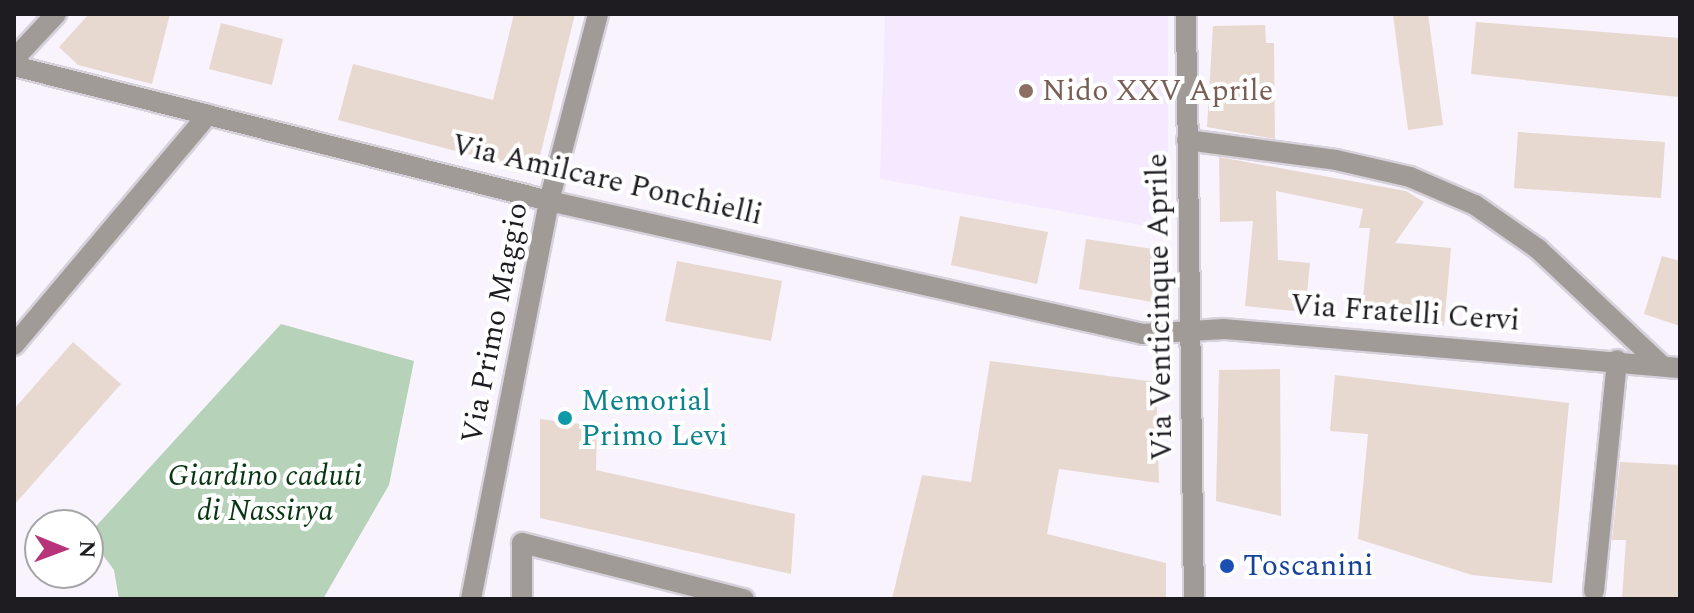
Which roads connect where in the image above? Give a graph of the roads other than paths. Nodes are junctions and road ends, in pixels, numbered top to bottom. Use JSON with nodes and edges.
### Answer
{"nodes":[{"id":1,"x":56,"y":14,"type":"edge"},
{"id":2,"x":598,"y":14,"type":"edge"},
{"id":3,"x":1186,"y":14,"type":"edge"},
{"id":4,"x":14,"y":59,"type":"edge"},
{"id":5,"x":14,"y":66,"type":"edge"},
{"id":6,"x":208,"y":115,"type":"junction"},
{"id":7,"x":1187,"y":140,"type":"junction"},
{"id":8,"x":549,"y":201,"type":"junction"},
{"id":9,"x":1190,"y":336,"type":"junction"},
{"id":10,"x":14,"y":345,"type":"edge"},
{"id":11,"x":1617,"y":360,"type":"junction"},
{"id":12,"x":1670,"y":366,"type":"edge"},
{"id":13,"x":1594,"y":591,"type":"dead end"},
{"id":14,"x":471,"y":599,"type":"edge"},
{"id":15,"x":522,"y":599,"type":"edge"},
{"id":16,"x":744,"y":599,"type":"edge"},
{"id":17,"x":1194,"y":599,"type":"edge"}],
"edges":[{"from":1,"to":4,"type":"street"},
{"from":2,"to":8,"type":"street","name":"Via Primo Maggio"},
{"from":3,"to":7,"type":"street","name":"Via Venticinque Aprile"},
{"from":5,"to":6,"type":"street","name":"Via Amilcare Ponchielli"},
{"from":6,"to":8,"type":"street","name":"Via Amilcare Ponchielli"},
{"from":6,"to":10,"type":"street"},
{"from":7,"to":9,"type":"street","name":"Via Venticinque Aprile"},
{"from":7,"to":12,"type":"street"},
{"from":8,"to":9,"type":"street","name":"Via Amilcare Ponchielli"},
{"from":8,"to":14,"type":"street","name":"Via Primo Maggio"},
{"from":9,"to":11,"type":"street","name":"Via Fratelli Cervi"},
{"from":9,"to":17,"type":"street","name":"Via Venticinque Aprile"},
{"from":11,"to":12,"type":"street","name":"Via Fratelli Cervi"},
{"from":11,"to":13,"type":"street"},
{"from":15,"to":16,"type":"street"}]}
